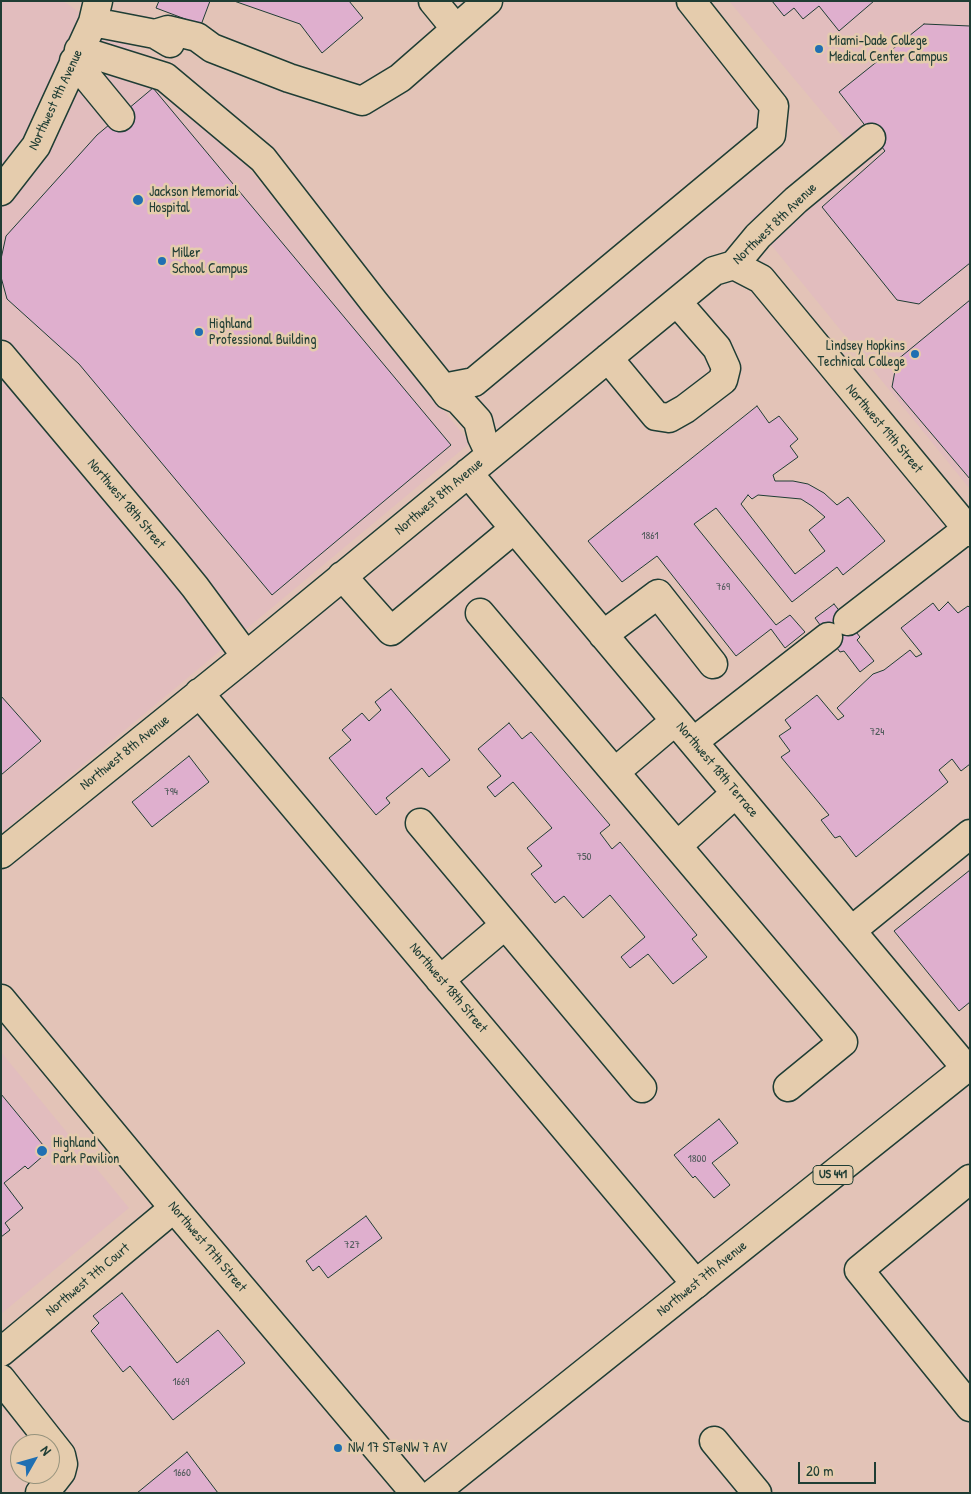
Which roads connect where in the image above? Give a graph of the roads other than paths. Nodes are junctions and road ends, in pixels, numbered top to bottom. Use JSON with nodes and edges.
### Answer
{"nodes":[{"id":1,"x":433,"y":1,"type":"edge"},
{"id":2,"x":488,"y":1,"type":"edge"},
{"id":3,"x":691,"y":1,"type":"edge"},
{"id":4,"x":95,"y":11,"type":"edge"},
{"id":5,"x":456,"y":29,"type":"junction"},
{"id":6,"x":77,"y":56,"type":"junction"},
{"id":7,"x":120,"y":117,"type":"dead end"},
{"id":8,"x":871,"y":138,"type":"dead end"},
{"id":9,"x":1,"y":192,"type":"edge"},
{"id":10,"x":734,"y":265,"type":"junction"},
{"id":11,"x":677,"y":302,"type":"junction"},
{"id":12,"x":1,"y":355,"type":"edge"},
{"id":13,"x":608,"y":358,"type":"junction"},
{"id":14,"x":446,"y":391,"type":"junction"},
{"id":15,"x":486,"y":446,"type":"junction"},
{"id":16,"x":468,"y":473,"type":"junction"},
{"id":17,"x":514,"y":529,"type":"junction"},
{"id":18,"x":968,"y":530,"type":"edge"},
{"id":19,"x":342,"y":576,"type":"junction"},
{"id":20,"x":480,"y":613,"type":"dead end"},
{"id":21,"x":603,"y":635,"type":"junction"},
{"id":22,"x":246,"y":656,"type":"junction"},
{"id":23,"x":713,"y":664,"type":"dead end"},
{"id":24,"x":200,"y":693,"type":"junction"},
{"id":25,"x":675,"y":721,"type":"junction"},
{"id":26,"x":693,"y":742,"type":"junction"},
{"id":27,"x":615,"y":772,"type":"junction"},
{"id":28,"x":736,"y":793,"type":"junction"},
{"id":29,"x":420,"y":823,"type":"dead end"},
{"id":30,"x":970,"y":834,"type":"edge"},
{"id":31,"x":677,"y":846,"type":"junction"},
{"id":32,"x":1,"y":854,"type":"edge"},
{"id":33,"x":506,"y":925,"type":"junction"},
{"id":34,"x":851,"y":931,"type":"junction"},
{"id":35,"x":440,"y":980,"type":"junction"},
{"id":36,"x":1,"y":999,"type":"edge"},
{"id":37,"x":968,"y":1067,"type":"edge"},
{"id":38,"x":788,"y":1086,"type":"dead end"},
{"id":39,"x":642,"y":1088,"type":"dead end"},
{"id":40,"x":970,"y":1179,"type":"edge"},
{"id":41,"x":174,"y":1208,"type":"junction"},
{"id":42,"x":696,"y":1284,"type":"junction"},
{"id":43,"x":1,"y":1352,"type":"edge"},
{"id":44,"x":1,"y":1379,"type":"edge"},
{"id":45,"x":970,"y":1407,"type":"edge"},
{"id":46,"x":714,"y":1441,"type":"dead end"},
{"id":47,"x":40,"y":1493,"type":"edge"},
{"id":48,"x":414,"y":1493,"type":"edge"},
{"id":49,"x":434,"y":1493,"type":"edge"},
{"id":50,"x":757,"y":1493,"type":"edge"}],
"edges":[{"from":1,"to":5,"type":"street"},
{"from":2,"to":5,"type":"street"},
{"from":3,"to":14,"type":"street"},
{"from":4,"to":5,"type":"street"},
{"from":4,"to":6,"type":"street","name":"Northwest 9th Avenue"},
{"from":6,"to":7,"type":"street"},
{"from":6,"to":9,"type":"street","name":"Northwest 9th Avenue"},
{"from":6,"to":14,"type":"street"},
{"from":8,"to":10,"type":"street","name":"Northwest 8th Avenue"},
{"from":10,"to":11,"type":"street","name":"Northwest 8th Avenue"},
{"from":10,"to":18,"type":"street","name":"Northwest 19th Street"},
{"from":11,"to":13,"type":"street","name":"Northwest 8th Avenue"},
{"from":11,"to":13,"type":"street"},
{"from":12,"to":22,"type":"street","name":"Northwest 18th Street"},
{"from":13,"to":15,"type":"street","name":"Northwest 8th Avenue"},
{"from":14,"to":15,"type":"street"},
{"from":15,"to":16,"type":"street","name":"Northwest 8th Avenue"},
{"from":16,"to":17,"type":"street","name":"Northwest 18th Terrace"},
{"from":16,"to":19,"type":"street","name":"Northwest 8th Avenue"},
{"from":17,"to":19,"type":"street"},
{"from":17,"to":21,"type":"street","name":"Northwest 18th Terrace"},
{"from":18,"to":26,"type":"street"},
{"from":19,"to":22,"type":"street","name":"Northwest 8th Avenue"},
{"from":20,"to":27,"type":"street"},
{"from":21,"to":23,"type":"street"},
{"from":21,"to":25,"type":"street","name":"Northwest 18th Terrace"},
{"from":22,"to":24,"type":"street","name":"Northwest 8th Avenue"},
{"from":24,"to":32,"type":"street","name":"Northwest 8th Avenue"},
{"from":24,"to":35,"type":"street","name":"Northwest 18th Street"},
{"from":25,"to":26,"type":"street","name":"Northwest 18th Terrace"},
{"from":25,"to":27,"type":"street"},
{"from":26,"to":28,"type":"street","name":"Northwest 18th Terrace"},
{"from":27,"to":31,"type":"street"},
{"from":28,"to":31,"type":"street"},
{"from":28,"to":34,"type":"street","name":"Northwest 18th Terrace"},
{"from":29,"to":33,"type":"street"},
{"from":30,"to":34,"type":"street"},
{"from":31,"to":38,"type":"street"},
{"from":33,"to":35,"type":"street"},
{"from":33,"to":39,"type":"street"},
{"from":34,"to":37,"type":"street","name":"Northwest 18th Terrace"},
{"from":35,"to":42,"type":"street","name":"Northwest 18th Street"},
{"from":36,"to":41,"type":"street","name":"Northwest 17th Street"},
{"from":37,"to":42,"type":"street","name":"Northwest 7th Avenue","number":"US 441"},
{"from":40,"to":45,"type":"street"},
{"from":41,"to":43,"type":"street","name":"Northwest 7th Court"},
{"from":41,"to":48,"type":"street","name":"Northwest 17th Street"},
{"from":42,"to":49,"type":"street","name":"Northwest 7th Avenue","number":"US 441"},
{"from":44,"to":47,"type":"street"},
{"from":46,"to":50,"type":"street"}]}
